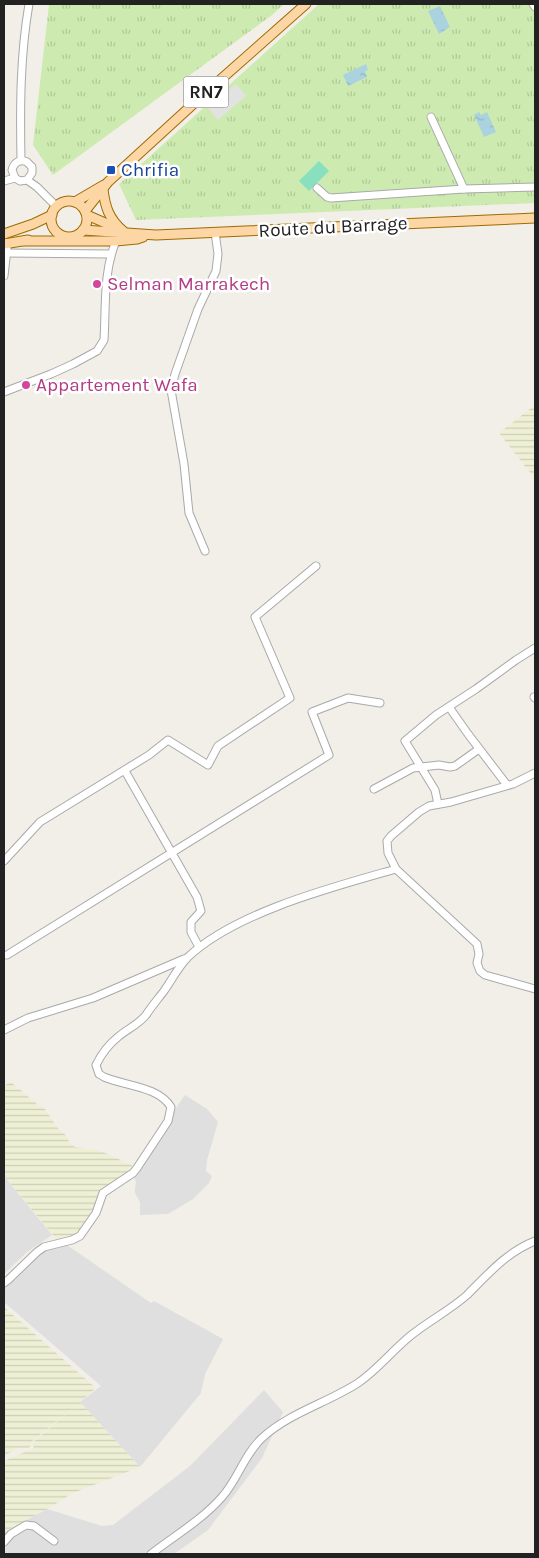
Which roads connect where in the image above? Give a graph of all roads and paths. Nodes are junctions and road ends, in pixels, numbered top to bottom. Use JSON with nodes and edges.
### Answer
{"nodes":[{"id":1,"x":29,"y":4,"type":"edge"},
{"id":2,"x":306,"y":4,"type":"edge"},
{"id":3,"x":431,"y":117,"type":"dead end"},
{"id":4,"x":21,"y":160,"type":"junction"},
{"id":5,"x":14,"y":178,"type":"junction"},
{"id":6,"x":29,"y":178,"type":"junction"},
{"id":7,"x":4,"y":181,"type":"edge"},
{"id":8,"x":105,"y":185,"type":"junction"},
{"id":9,"x":535,"y":187,"type":"edge"},
{"id":10,"x":317,"y":188,"type":"dead end"},
{"id":11,"x":464,"y":189,"type":"junction"},
{"id":12,"x":75,"y":202,"type":"junction"},
{"id":13,"x":56,"y":206,"type":"junction"},
{"id":14,"x":86,"y":213,"type":"junction"},
{"id":15,"x":52,"y":215,"type":"junction"},
{"id":16,"x":535,"y":218,"type":"edge"},
{"id":17,"x":83,"y":230,"type":"junction"},
{"id":18,"x":127,"y":232,"type":"junction"},
{"id":19,"x":215,"y":232,"type":"junction"},
{"id":20,"x":60,"y":234,"type":"junction"},
{"id":21,"x":148,"y":235,"type":"junction"},
{"id":22,"x":24,"y":241,"type":"junction"},
{"id":23,"x":116,"y":241,"type":"junction"},
{"id":24,"x":5,"y":244,"type":"edge"},
{"id":25,"x":110,"y":254,"type":"junction"},
{"id":26,"x":4,"y":276,"type":"edge"},
{"id":27,"x":4,"y":392,"type":"edge"},
{"id":28,"x":205,"y":551,"type":"dead end"},
{"id":29,"x":316,"y":566,"type":"dead end"},
{"id":30,"x":535,"y":648,"type":"edge"},
{"id":31,"x":380,"y":703,"type":"dead end"},
{"id":32,"x":449,"y":707,"type":"junction"},
{"id":33,"x":479,"y":749,"type":"junction"},
{"id":34,"x":419,"y":766,"type":"junction"},
{"id":35,"x":125,"y":771,"type":"junction"},
{"id":36,"x":535,"y":773,"type":"edge"},
{"id":37,"x":507,"y":786,"type":"junction"},
{"id":38,"x":374,"y":790,"type":"dead end"},
{"id":39,"x":438,"y":804,"type":"junction"},
{"id":40,"x":172,"y":853,"type":"junction"},
{"id":41,"x":4,"y":861,"type":"edge"},
{"id":42,"x":396,"y":869,"type":"junction"},
{"id":43,"x":200,"y":947,"type":"junction"},
{"id":44,"x":7,"y":955,"type":"dead end"},
{"id":45,"x":187,"y":958,"type":"junction"},
{"id":46,"x":535,"y":989,"type":"edge"},
{"id":47,"x":4,"y":1030,"type":"edge"},
{"id":48,"x":535,"y":1242,"type":"edge"},
{"id":49,"x":4,"y":1283,"type":"edge"},
{"id":50,"x":54,"y":1541,"type":"dead end"},
{"id":51,"x":4,"y":1542,"type":"edge"},
{"id":52,"x":151,"y":1554,"type":"edge"}],
"edges":[{"from":1,"to":4,"type":"street"},
{"from":2,"to":8,"type":"main road","number":"RN7"},
{"from":3,"to":11,"type":"street"},
{"from":4,"to":5,"type":"street"},
{"from":4,"to":6,"type":"street"},
{"from":5,"to":6,"type":"street"},
{"from":5,"to":7,"type":"street"},
{"from":6,"to":13,"type":"street"},
{"from":8,"to":12,"type":"main road","number":"RN7"},
{"from":8,"to":14,"type":"main road","number":"RN7"},
{"from":8,"to":18,"type":"main road"},
{"from":9,"to":11,"type":"street"},
{"from":10,"to":11,"type":"street"},
{"from":12,"to":13,"type":"main road","number":"RN7"},
{"from":12,"to":14,"type":"main road"},
{"from":13,"to":15,"type":"main road"},
{"from":14,"to":17,"type":"main road","number":"RN7"},
{"from":14,"to":18,"type":"main road","name":"Route du Barrage"},
{"from":15,"to":20,"type":"main road"},
{"from":15,"to":24,"type":"main road"},
{"from":16,"to":19,"type":"main road","name":"Route du Barrage"},
{"from":17,"to":18,"type":"main road","name":"Route du Barrage"},
{"from":17,"to":20,"type":"main road"},
{"from":18,"to":21,"type":"main road","name":"Route du Barrage"},
{"from":19,"to":21,"type":"main road","name":"Route du Barrage"},
{"from":19,"to":28,"type":"street"},
{"from":20,"to":22,"type":"main road"},
{"from":21,"to":23,"type":"main road"},
{"from":22,"to":23,"type":"main road"},
{"from":22,"to":24,"type":"main road"},
{"from":23,"to":25,"type":"street"},
{"from":24,"to":25,"type":"street"},
{"from":24,"to":26,"type":"street"},
{"from":25,"to":27,"type":"street"},
{"from":29,"to":35,"type":"street"},
{"from":30,"to":32,"type":"street"},
{"from":31,"to":40,"type":"street"},
{"from":32,"to":33,"type":"street"},
{"from":32,"to":34,"type":"street"},
{"from":33,"to":34,"type":"street"},
{"from":33,"to":37,"type":"street"},
{"from":34,"to":38,"type":"street"},
{"from":34,"to":39,"type":"street"},
{"from":35,"to":40,"type":"street"},
{"from":35,"to":41,"type":"street"},
{"from":36,"to":37,"type":"street"},
{"from":37,"to":39,"type":"street"},
{"from":39,"to":42,"type":"street"},
{"from":40,"to":43,"type":"street"},
{"from":40,"to":44,"type":"street"},
{"from":42,"to":43,"type":"street"},
{"from":42,"to":46,"type":"street"},
{"from":43,"to":45,"type":"street"},
{"from":45,"to":47,"type":"street"},
{"from":45,"to":49,"type":"street"},
{"from":48,"to":52,"type":"street"},
{"from":50,"to":51,"type":"street"}]}
